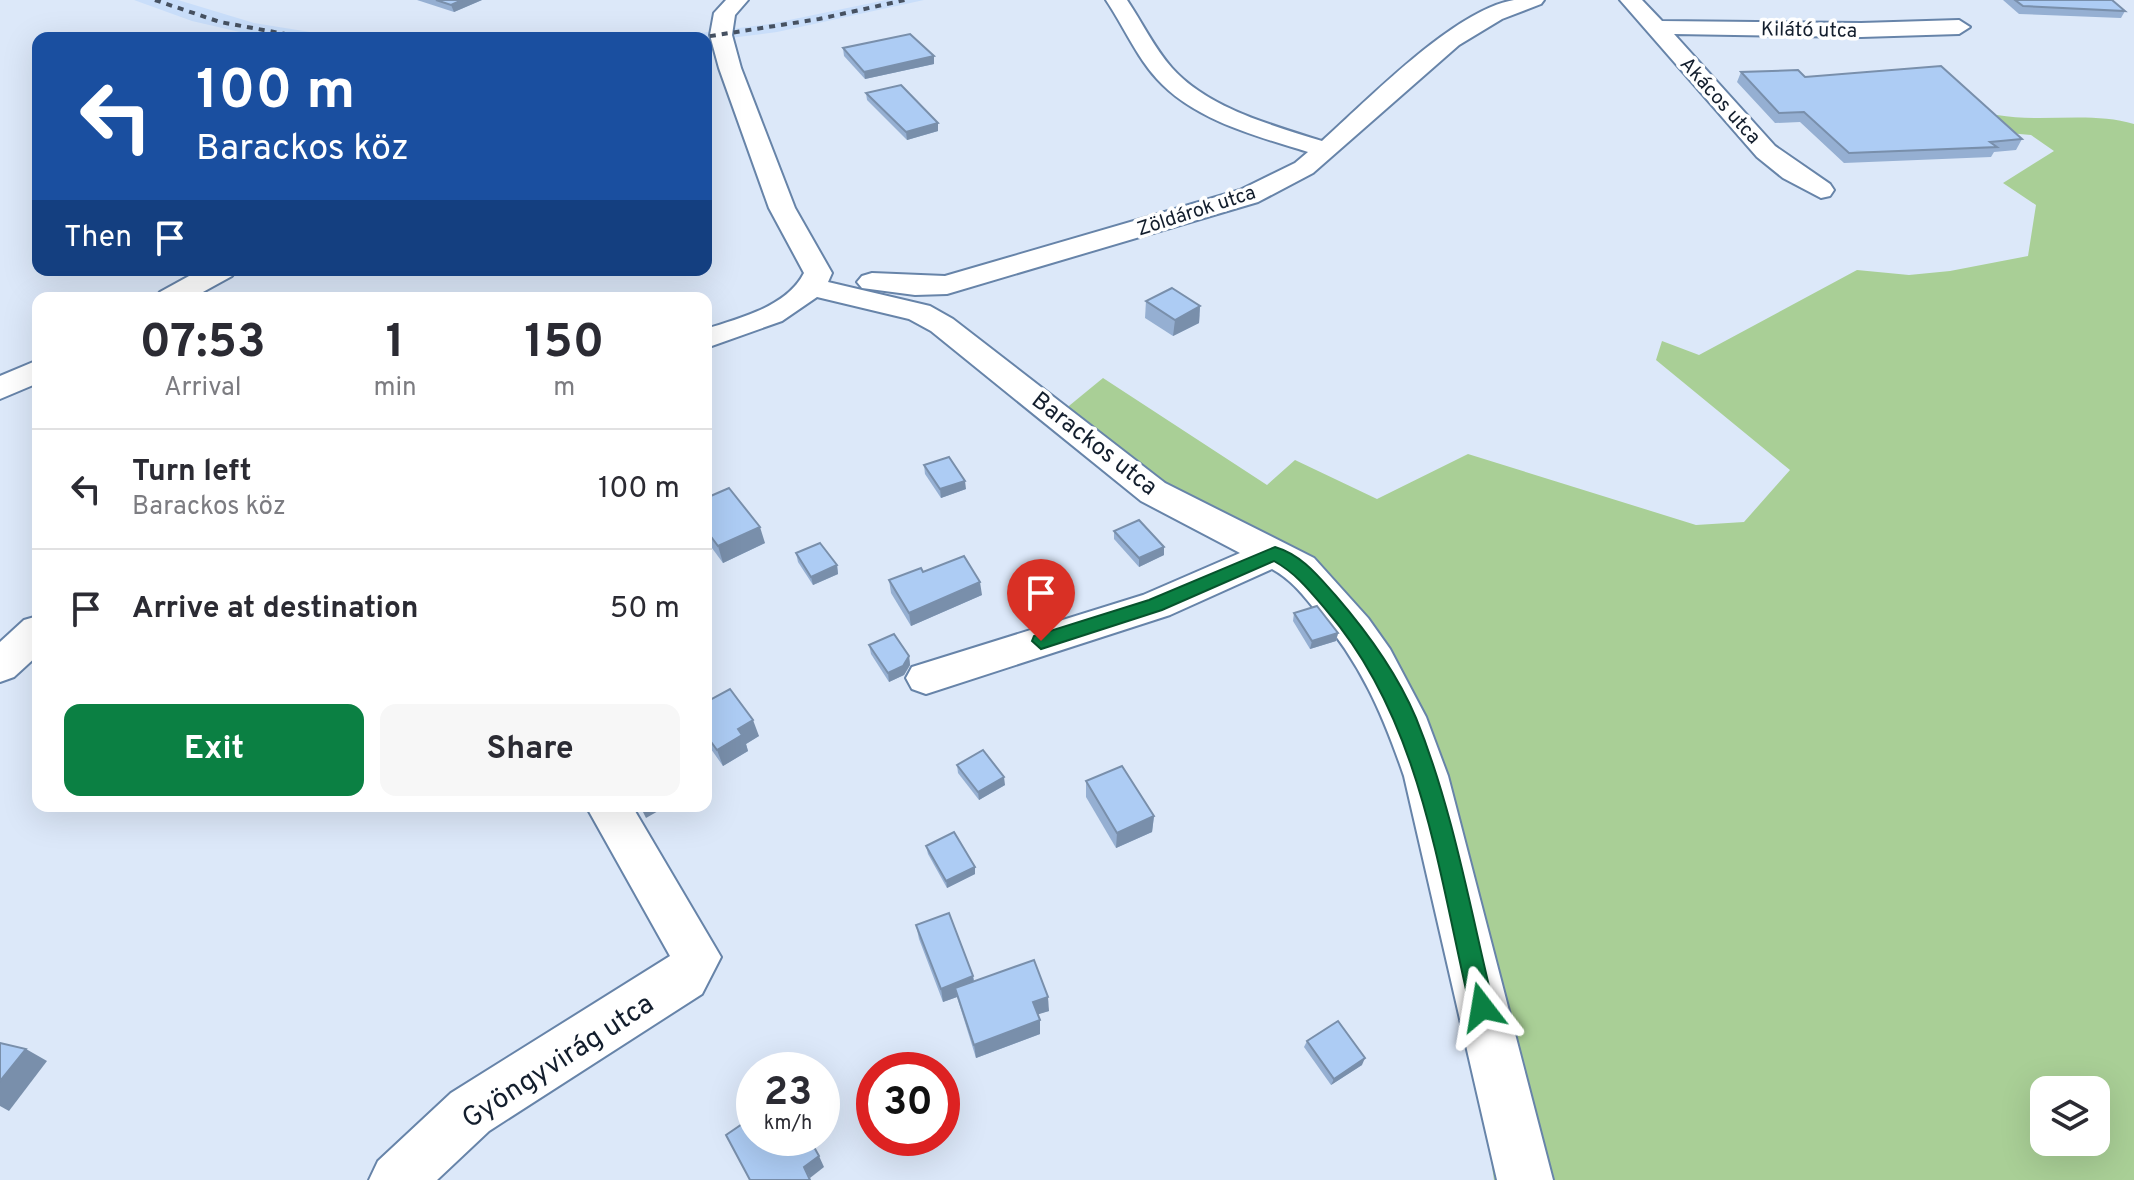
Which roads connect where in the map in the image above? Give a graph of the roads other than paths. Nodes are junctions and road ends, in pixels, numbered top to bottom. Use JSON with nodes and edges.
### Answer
{"nodes":[{"id":1,"x":1116,"y":0,"type":"edge"},
{"id":2,"x":1534,"y":0,"type":"edge"},
{"id":3,"x":1630,"y":0,"type":"edge"},
{"id":4,"x":732,"y":7,"type":"edge"},
{"id":5,"x":1658,"y":27,"type":"junction"},
{"id":6,"x":1959,"y":27,"type":"dead end"},
{"id":7,"x":718,"y":69,"type":"edge"},
{"id":8,"x":1326,"y":150,"type":"junction"},
{"id":9,"x":1821,"y":190,"type":"dead end"},
{"id":10,"x":211,"y":276,"type":"edge"},
{"id":11,"x":816,"y":280,"type":"junction"},
{"id":12,"x":181,"y":292,"type":"edge"},
{"id":13,"x":712,"y":337,"type":"edge"},
{"id":14,"x":32,"y":373,"type":"edge"},
{"id":15,"x":0,"y":389,"type":"edge"},
{"id":16,"x":1275,"y":553,"type":"junction"},
{"id":17,"x":32,"y":637,"type":"edge"},
{"id":18,"x":0,"y":666,"type":"edge"},
{"id":19,"x":926,"y":678,"type":"dead end"},
{"id":20,"x":612,"y":812,"type":"edge"},
{"id":21,"x":397,"y":1180,"type":"edge"},
{"id":22,"x":1525,"y":1180,"type":"edge"}],
"edges":[{"from":1,"to":8,"type":"street"},
{"from":2,"to":8,"type":"street","name":"Zöldárok utca"},
{"from":3,"to":5,"type":"street","name":"Akácos utca"},
{"from":4,"to":7,"type":"street"},
{"from":5,"to":6,"type":"street","name":"Kilátó utca"},
{"from":5,"to":9,"type":"street","name":"Akácos utca"},
{"from":7,"to":11,"type":"street"},
{"from":8,"to":11,"type":"street","name":"Zöldárok utca"},
{"from":10,"to":12,"type":"street"},
{"from":11,"to":13,"type":"street"},
{"from":11,"to":16,"type":"street","name":"Barackos utca"},
{"from":14,"to":15,"type":"street"},
{"from":16,"to":19,"type":"street"},
{"from":16,"to":22,"type":"street","name":"Barackos utca"},
{"from":17,"to":18,"type":"street"},
{"from":20,"to":21,"type":"street","name":"Gyöngyvirág utca"}]}
